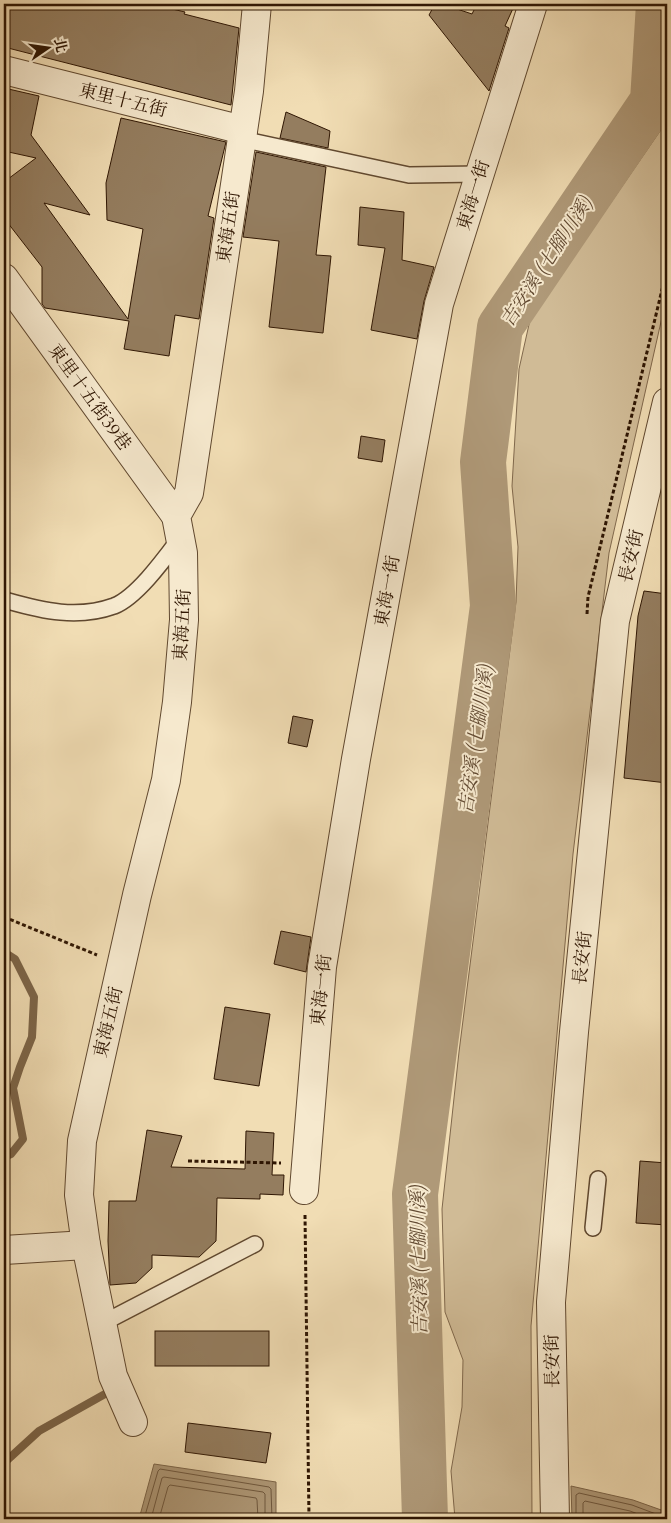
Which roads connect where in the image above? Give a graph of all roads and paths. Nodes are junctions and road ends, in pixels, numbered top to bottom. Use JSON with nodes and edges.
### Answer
{"nodes":[{"id":1,"x":257,"y":4,"type":"edge"},
{"id":2,"x":533,"y":4,"type":"edge"},
{"id":3,"x":4,"y":70,"type":"edge"},
{"id":4,"x":242,"y":134,"type":"junction"},
{"id":5,"x":480,"y":174,"type":"junction"},
{"id":6,"x":4,"y":278,"type":"edge"},
{"id":7,"x":667,"y":402,"type":"edge"},
{"id":8,"x":178,"y":527,"type":"junction"},
{"id":9,"x":8,"y":601,"type":"dead end"},
{"id":10,"x":4,"y":917,"type":"edge"},
{"id":11,"x":121,"y":965,"type":"junction"},
{"id":12,"x":188,"y":1161,"type":"dead end"},
{"id":13,"x":305,"y":1177,"type":"junction"},
{"id":14,"x":598,"y":1179,"type":"dead end"},
{"id":15,"x":593,"y":1228,"type":"dead end"},
{"id":16,"x":255,"y":1244,"type":"dead end"},
{"id":17,"x":86,"y":1245,"type":"junction"},
{"id":18,"x":4,"y":1250,"type":"edge"},
{"id":19,"x":101,"y":1324,"type":"junction"},
{"id":20,"x":133,"y":1422,"type":"dead end"},
{"id":21,"x":308,"y":1519,"type":"edge"},
{"id":22,"x":555,"y":1519,"type":"edge"}],
"edges":[{"from":1,"to":4,"type":"street","name":"東海五街"},
{"from":2,"to":5,"type":"street","name":"東海一街"},
{"from":3,"to":4,"type":"street","name":"東里十五街"},
{"from":4,"to":5,"type":"lane"},
{"from":4,"to":8,"type":"street","name":"東海五街"},
{"from":5,"to":13,"type":"street","name":"東海一街"},
{"from":6,"to":8,"type":"street","name":"東里十五街39巷"},
{"from":7,"to":22,"type":"street","name":"長安街"},
{"from":8,"to":9,"type":"lane"},
{"from":8,"to":11,"type":"street","name":"東海五街"},
{"from":10,"to":11,"type":"path"},
{"from":11,"to":17,"type":"street","name":"東海五街"},
{"from":12,"to":13,"type":"path"},
{"from":13,"to":21,"type":"path"},
{"from":14,"to":15,"type":"lane"},
{"from":16,"to":19,"type":"lane"},
{"from":17,"to":18,"type":"street"},
{"from":17,"to":19,"type":"street","name":"東海五街"},
{"from":19,"to":20,"type":"street","name":"東海五街"}]}
